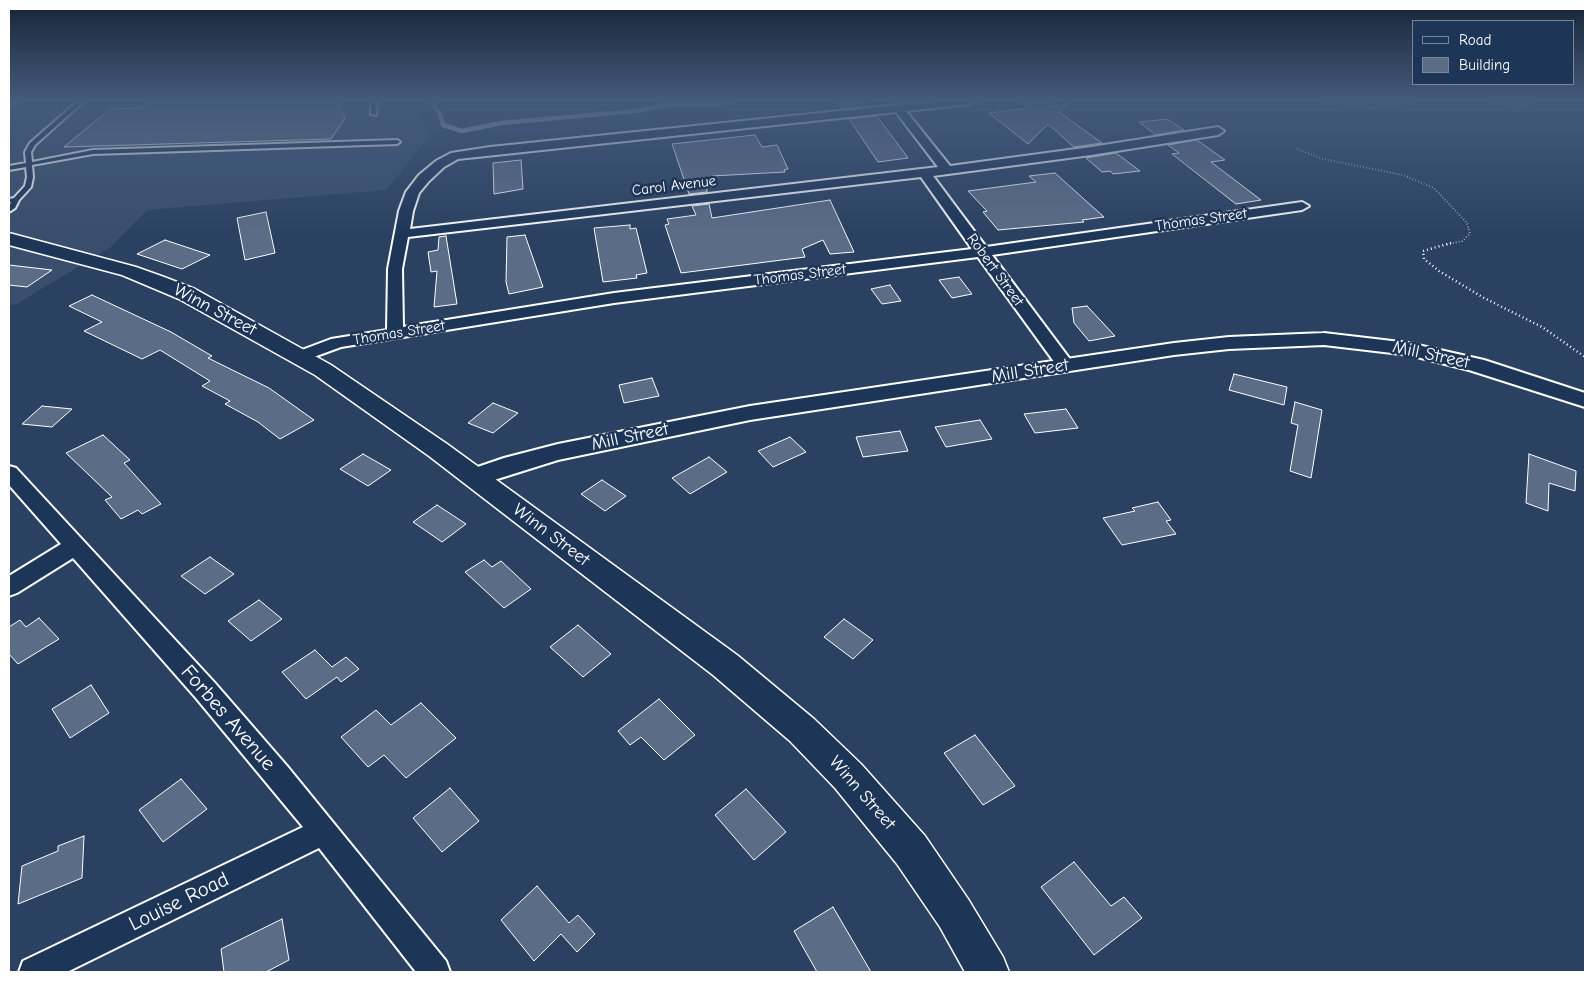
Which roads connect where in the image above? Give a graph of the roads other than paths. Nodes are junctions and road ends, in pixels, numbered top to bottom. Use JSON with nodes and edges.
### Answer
{"nodes":[{"id":1,"x":31,"y":147,"type":"edge"},
{"id":2,"x":252,"y":147,"type":"edge"},
{"id":3,"x":531,"y":147,"type":"edge"},
{"id":4,"x":928,"y":147,"type":"edge"},
{"id":5,"x":1117,"y":147,"type":"edge"},
{"id":6,"x":29,"y":164,"type":"junction"},
{"id":7,"x":9,"y":168,"type":"edge"},
{"id":8,"x":947,"y":170,"type":"junction"},
{"id":9,"x":924,"y":173,"type":"junction"},
{"id":10,"x":12,"y":200,"type":"edge"},
{"id":11,"x":1302,"y":206,"type":"dead end"},
{"id":12,"x":9,"y":210,"type":"edge"},
{"id":13,"x":401,"y":234,"type":"junction"},
{"id":14,"x":9,"y":239,"type":"edge"},
{"id":15,"x":982,"y":252,"type":"junction"},
{"id":16,"x":395,"y":334,"type":"junction"},
{"id":17,"x":300,"y":357,"type":"junction"},
{"id":18,"x":1066,"y":366,"type":"junction"},
{"id":19,"x":1585,"y":400,"type":"edge"},
{"id":20,"x":9,"y":473,"type":"edge"},
{"id":21,"x":475,"y":477,"type":"junction"},
{"id":22,"x":75,"y":546,"type":"junction"},
{"id":23,"x":9,"y":587,"type":"edge"},
{"id":24,"x":323,"y":832,"type":"junction"},
{"id":25,"x":34,"y":972,"type":"edge"},
{"id":26,"x":435,"y":972,"type":"edge"},
{"id":27,"x":988,"y":972,"type":"edge"}],
"edges":[{"from":1,"to":6,"type":"lane"},
{"from":2,"to":6,"type":"lane"},
{"from":3,"to":13,"type":"street"},
{"from":4,"to":8,"type":"street"},
{"from":5,"to":8,"type":"street","name":"Carol Avenue"},
{"from":6,"to":7,"type":"lane"},
{"from":6,"to":10,"type":"lane"},
{"from":8,"to":9,"type":"street","name":"Carol Avenue"},
{"from":9,"to":13,"type":"street","name":"Carol Avenue"},
{"from":9,"to":15,"type":"street","name":"Robert Street"},
{"from":10,"to":12,"type":"lane"},
{"from":11,"to":15,"type":"street","name":"Thomas Street"},
{"from":13,"to":16,"type":"street"},
{"from":14,"to":17,"type":"main road","name":"Winn Street"},
{"from":15,"to":16,"type":"street","name":"Thomas Street"},
{"from":15,"to":18,"type":"street","name":"Robert Street"},
{"from":16,"to":17,"type":"street","name":"Thomas Street"},
{"from":17,"to":21,"type":"main road","name":"Winn Street"},
{"from":18,"to":19,"type":"street","name":"Mill Street"},
{"from":18,"to":21,"type":"street","name":"Mill Street"},
{"from":20,"to":22,"type":"street","name":"Forbes Avenue"},
{"from":21,"to":27,"type":"main road","name":"Winn Street"},
{"from":22,"to":23,"type":"street"},
{"from":22,"to":24,"type":"street","name":"Forbes Avenue"},
{"from":24,"to":25,"type":"street","name":"Louise Road"},
{"from":24,"to":26,"type":"street","name":"Forbes Avenue"}]}
